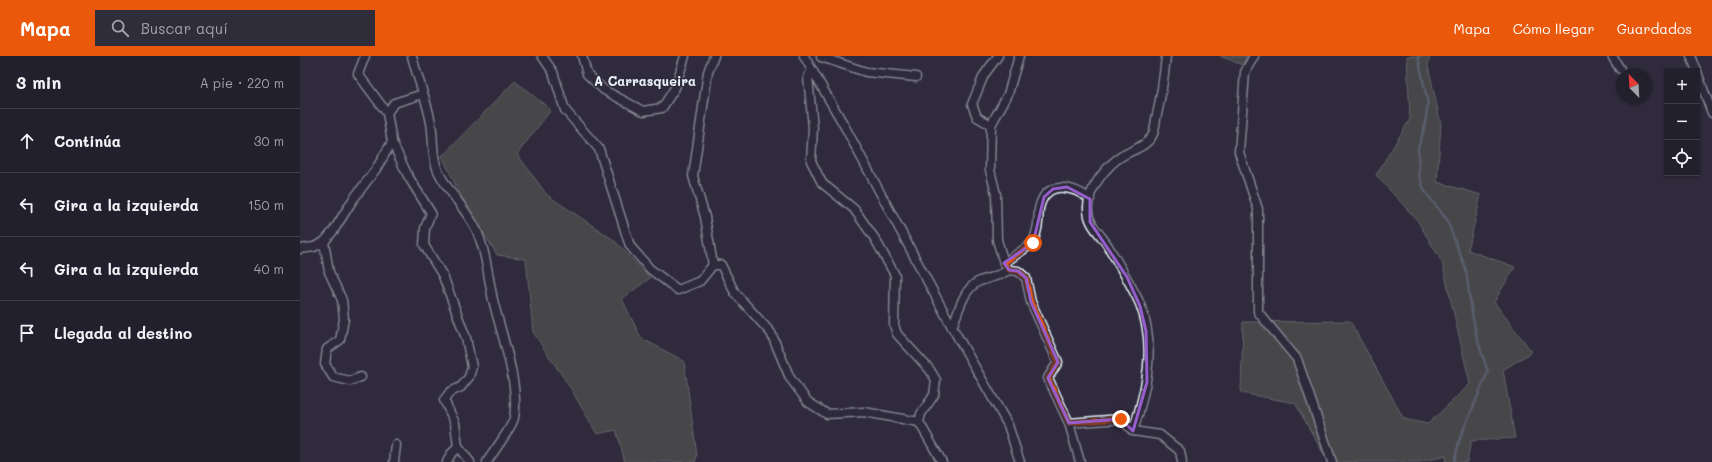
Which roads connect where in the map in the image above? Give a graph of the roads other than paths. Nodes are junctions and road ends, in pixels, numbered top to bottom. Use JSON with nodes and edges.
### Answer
{"nodes":[{"id":1,"x":365,"y":56,"type":"edge"},
{"id":2,"x":412,"y":56,"type":"edge"},
{"id":3,"x":542,"y":56,"type":"edge"},
{"id":4,"x":582,"y":56,"type":"edge"},
{"id":5,"x":685,"y":56,"type":"edge"},
{"id":6,"x":714,"y":56,"type":"edge"},
{"id":7,"x":821,"y":56,"type":"edge"},
{"id":8,"x":998,"y":56,"type":"edge"},
{"id":9,"x":1019,"y":56,"type":"edge"},
{"id":10,"x":1166,"y":56,"type":"edge"},
{"id":11,"x":1254,"y":56,"type":"edge"},
{"id":12,"x":1612,"y":56,"type":"edge"},
{"id":13,"x":1691,"y":56,"type":"edge"},
{"id":14,"x":808,"y":63,"type":"edge"},
{"id":15,"x":1619,"y":68,"type":"edge"},
{"id":16,"x":1696,"y":68,"type":"edge"},
{"id":17,"x":916,"y":77,"type":"dead end"},
{"id":18,"x":1700,"y":79,"type":"edge"},
{"id":19,"x":423,"y":94,"type":"junction"},
{"id":20,"x":1712,"y":112,"type":"edge"},
{"id":21,"x":387,"y":113,"type":"junction"},
{"id":22,"x":991,"y":125,"type":"junction"},
{"id":23,"x":392,"y":142,"type":"junction"},
{"id":24,"x":1090,"y":199,"type":"junction"},
{"id":25,"x":324,"y":242,"type":"junction"},
{"id":26,"x":300,"y":249,"type":"edge"},
{"id":27,"x":1004,"y":263,"type":"junction"},
{"id":28,"x":713,"y":265,"type":"junction"},
{"id":29,"x":1009,"y":270,"type":"junction"},
{"id":30,"x":952,"y":327,"type":"junction"},
{"id":31,"x":361,"y":377,"type":"dead end"},
{"id":32,"x":919,"y":422,"type":"junction"},
{"id":33,"x":1069,"y":423,"type":"junction"},
{"id":34,"x":1132,"y":431,"type":"junction"},
{"id":35,"x":396,"y":445,"type":"dead end"},
{"id":36,"x":458,"y":447,"type":"junction"},
{"id":37,"x":394,"y":462,"type":"edge"},
{"id":38,"x":447,"y":462,"type":"edge"},
{"id":39,"x":470,"y":462,"type":"edge"},
{"id":40,"x":487,"y":462,"type":"edge"},
{"id":41,"x":942,"y":462,"type":"edge"},
{"id":42,"x":1020,"y":462,"type":"edge"},
{"id":43,"x":1080,"y":462,"type":"edge"},
{"id":44,"x":1182,"y":462,"type":"edge"},
{"id":45,"x":1332,"y":462,"type":"edge"}],
"edges":[{"from":1,"to":21,"type":"street"},
{"from":2,"to":19,"type":"street"},
{"from":3,"to":28,"type":"street"},
{"from":4,"to":5,"type":"street"},
{"from":6,"to":28,"type":"street"},
{"from":7,"to":14,"type":"street"},
{"from":7,"to":17,"type":"street"},
{"from":8,"to":22,"type":"street"},
{"from":9,"to":22,"type":"street"},
{"from":10,"to":24,"type":"street"},
{"from":11,"to":45,"type":"street"},
{"from":12,"to":15,"type":"street"},
{"from":13,"to":16,"type":"street"},
{"from":14,"to":30,"type":"street"},
{"from":14,"to":32,"type":"street"},
{"from":18,"to":20,"type":"street"},
{"from":19,"to":21,"type":"street"},
{"from":19,"to":40,"type":"street"},
{"from":21,"to":23,"type":"street"},
{"from":22,"to":27,"type":"street"},
{"from":23,"to":25,"type":"street"},
{"from":23,"to":36,"type":"street"},
{"from":24,"to":27,"type":"street"},
{"from":24,"to":34,"type":"street"},
{"from":25,"to":26,"type":"street"},
{"from":25,"to":31,"type":"street"},
{"from":27,"to":29,"type":"street"},
{"from":28,"to":32,"type":"street"},
{"from":29,"to":30,"type":"street"},
{"from":29,"to":33,"type":"street"},
{"from":30,"to":42,"type":"street"},
{"from":32,"to":41,"type":"street"},
{"from":33,"to":34,"type":"street"},
{"from":33,"to":43,"type":"street"},
{"from":34,"to":44,"type":"street"},
{"from":35,"to":37,"type":"street"},
{"from":36,"to":38,"type":"street"},
{"from":36,"to":39,"type":"street"}]}
